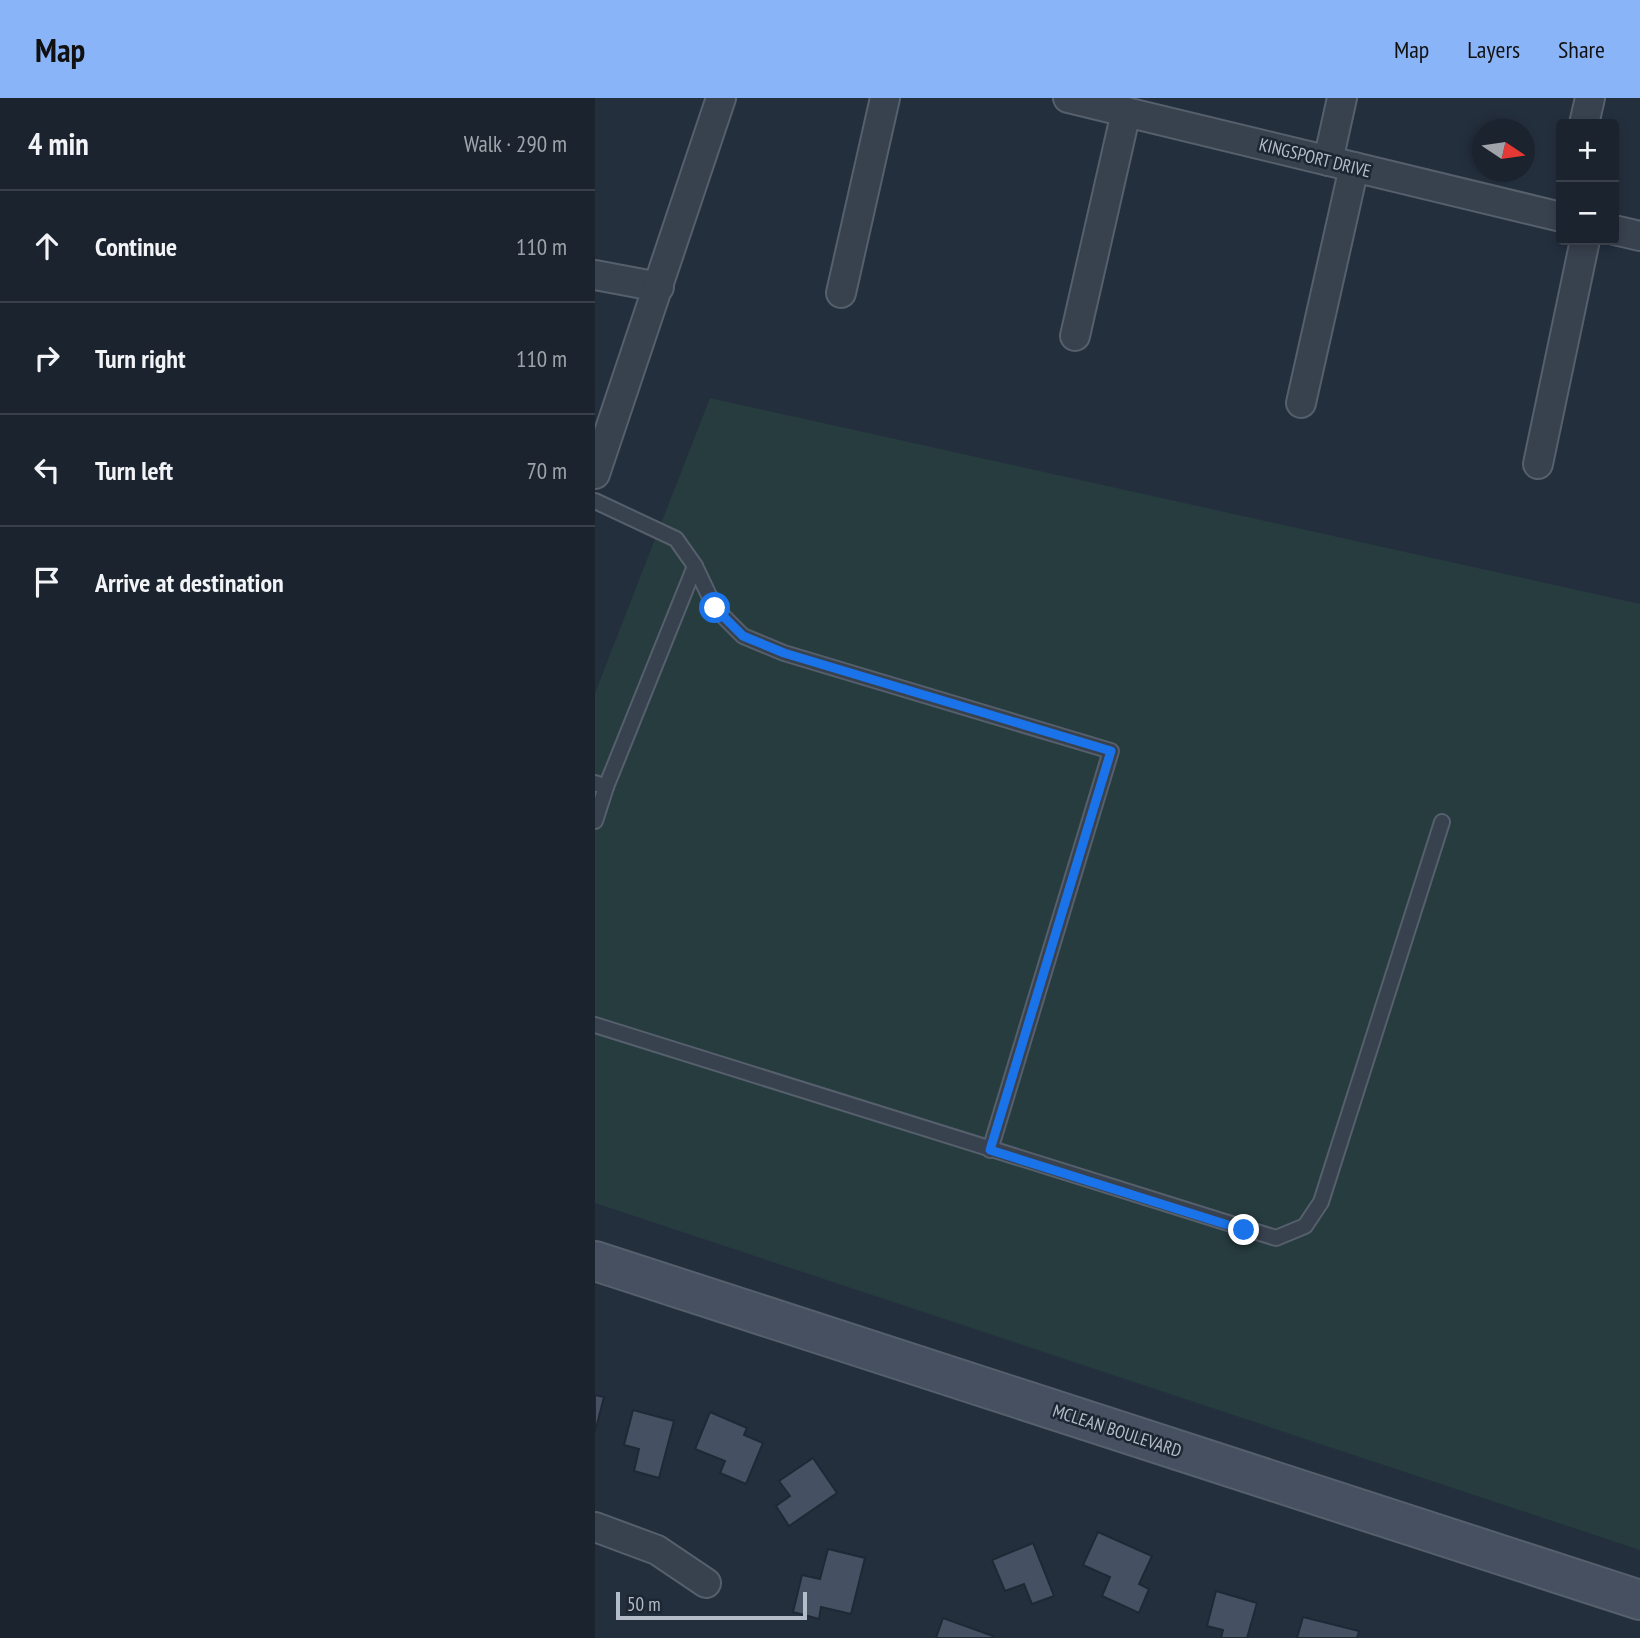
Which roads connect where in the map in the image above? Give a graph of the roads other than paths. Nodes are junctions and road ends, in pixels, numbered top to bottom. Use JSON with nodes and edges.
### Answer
{"nodes":[{"id":1,"x":721,"y":98,"type":"edge"},
{"id":2,"x":885,"y":98,"type":"edge"},
{"id":3,"x":1342,"y":98,"type":"edge"},
{"id":4,"x":1590,"y":98,"type":"edge"},
{"id":5,"x":1078,"y":99,"type":"edge"},
{"id":6,"x":1126,"y":112,"type":"junction"},
{"id":7,"x":1585,"y":119,"type":"edge"},
{"id":8,"x":1341,"y":164,"type":"junction"},
{"id":9,"x":1556,"y":216,"type":"edge"},
{"id":10,"x":1619,"y":231,"type":"edge"},
{"id":11,"x":1640,"y":236,"type":"edge"},
{"id":12,"x":1584,"y":245,"type":"edge"},
{"id":13,"x":595,"y":275,"type":"edge"},
{"id":14,"x":659,"y":287,"type":"junction"},
{"id":15,"x":841,"y":293,"type":"dead end"},
{"id":16,"x":1075,"y":336,"type":"dead end"},
{"id":17,"x":1301,"y":403,"type":"dead end"},
{"id":18,"x":1538,"y":464,"type":"dead end"},
{"id":19,"x":595,"y":474,"type":"edge"},
{"id":20,"x":595,"y":501,"type":"edge"},
{"id":21,"x":695,"y":566,"type":"junction"},
{"id":22,"x":601,"y":785,"type":"edge"},
{"id":23,"x":595,"y":821,"type":"edge"},
{"id":24,"x":1442,"y":822,"type":"dead end"},
{"id":25,"x":595,"y":1025,"type":"edge"},
{"id":26,"x":990,"y":1150,"type":"junction"},
{"id":27,"x":595,"y":1261,"type":"edge"},
{"id":28,"x":595,"y":1527,"type":"edge"},
{"id":29,"x":706,"y":1583,"type":"dead end"},
{"id":30,"x":1640,"y":1600,"type":"edge"}],
"edges":[{"from":1,"to":14,"type":"street"},
{"from":2,"to":15,"type":"street"},
{"from":3,"to":8,"type":"street"},
{"from":4,"to":7,"type":"street"},
{"from":5,"to":6,"type":"street","name":"KINGSPORT DRIVE"},
{"from":6,"to":8,"type":"street","name":"KINGSPORT DRIVE"},
{"from":6,"to":16,"type":"street"},
{"from":8,"to":9,"type":"street","name":"KINGSPORT DRIVE"},
{"from":8,"to":17,"type":"street"},
{"from":10,"to":11,"type":"street"},
{"from":12,"to":18,"type":"street"},
{"from":13,"to":14,"type":"street"},
{"from":14,"to":19,"type":"street"},
{"from":20,"to":21,"type":"lane"},
{"from":21,"to":22,"type":"lane"},
{"from":21,"to":26,"type":"lane"},
{"from":22,"to":23,"type":"lane"},
{"from":24,"to":26,"type":"lane"},
{"from":25,"to":26,"type":"lane"},
{"from":27,"to":30,"type":"main road","name":"MCLEAN BOULEVARD"},
{"from":28,"to":29,"type":"street"}]}
